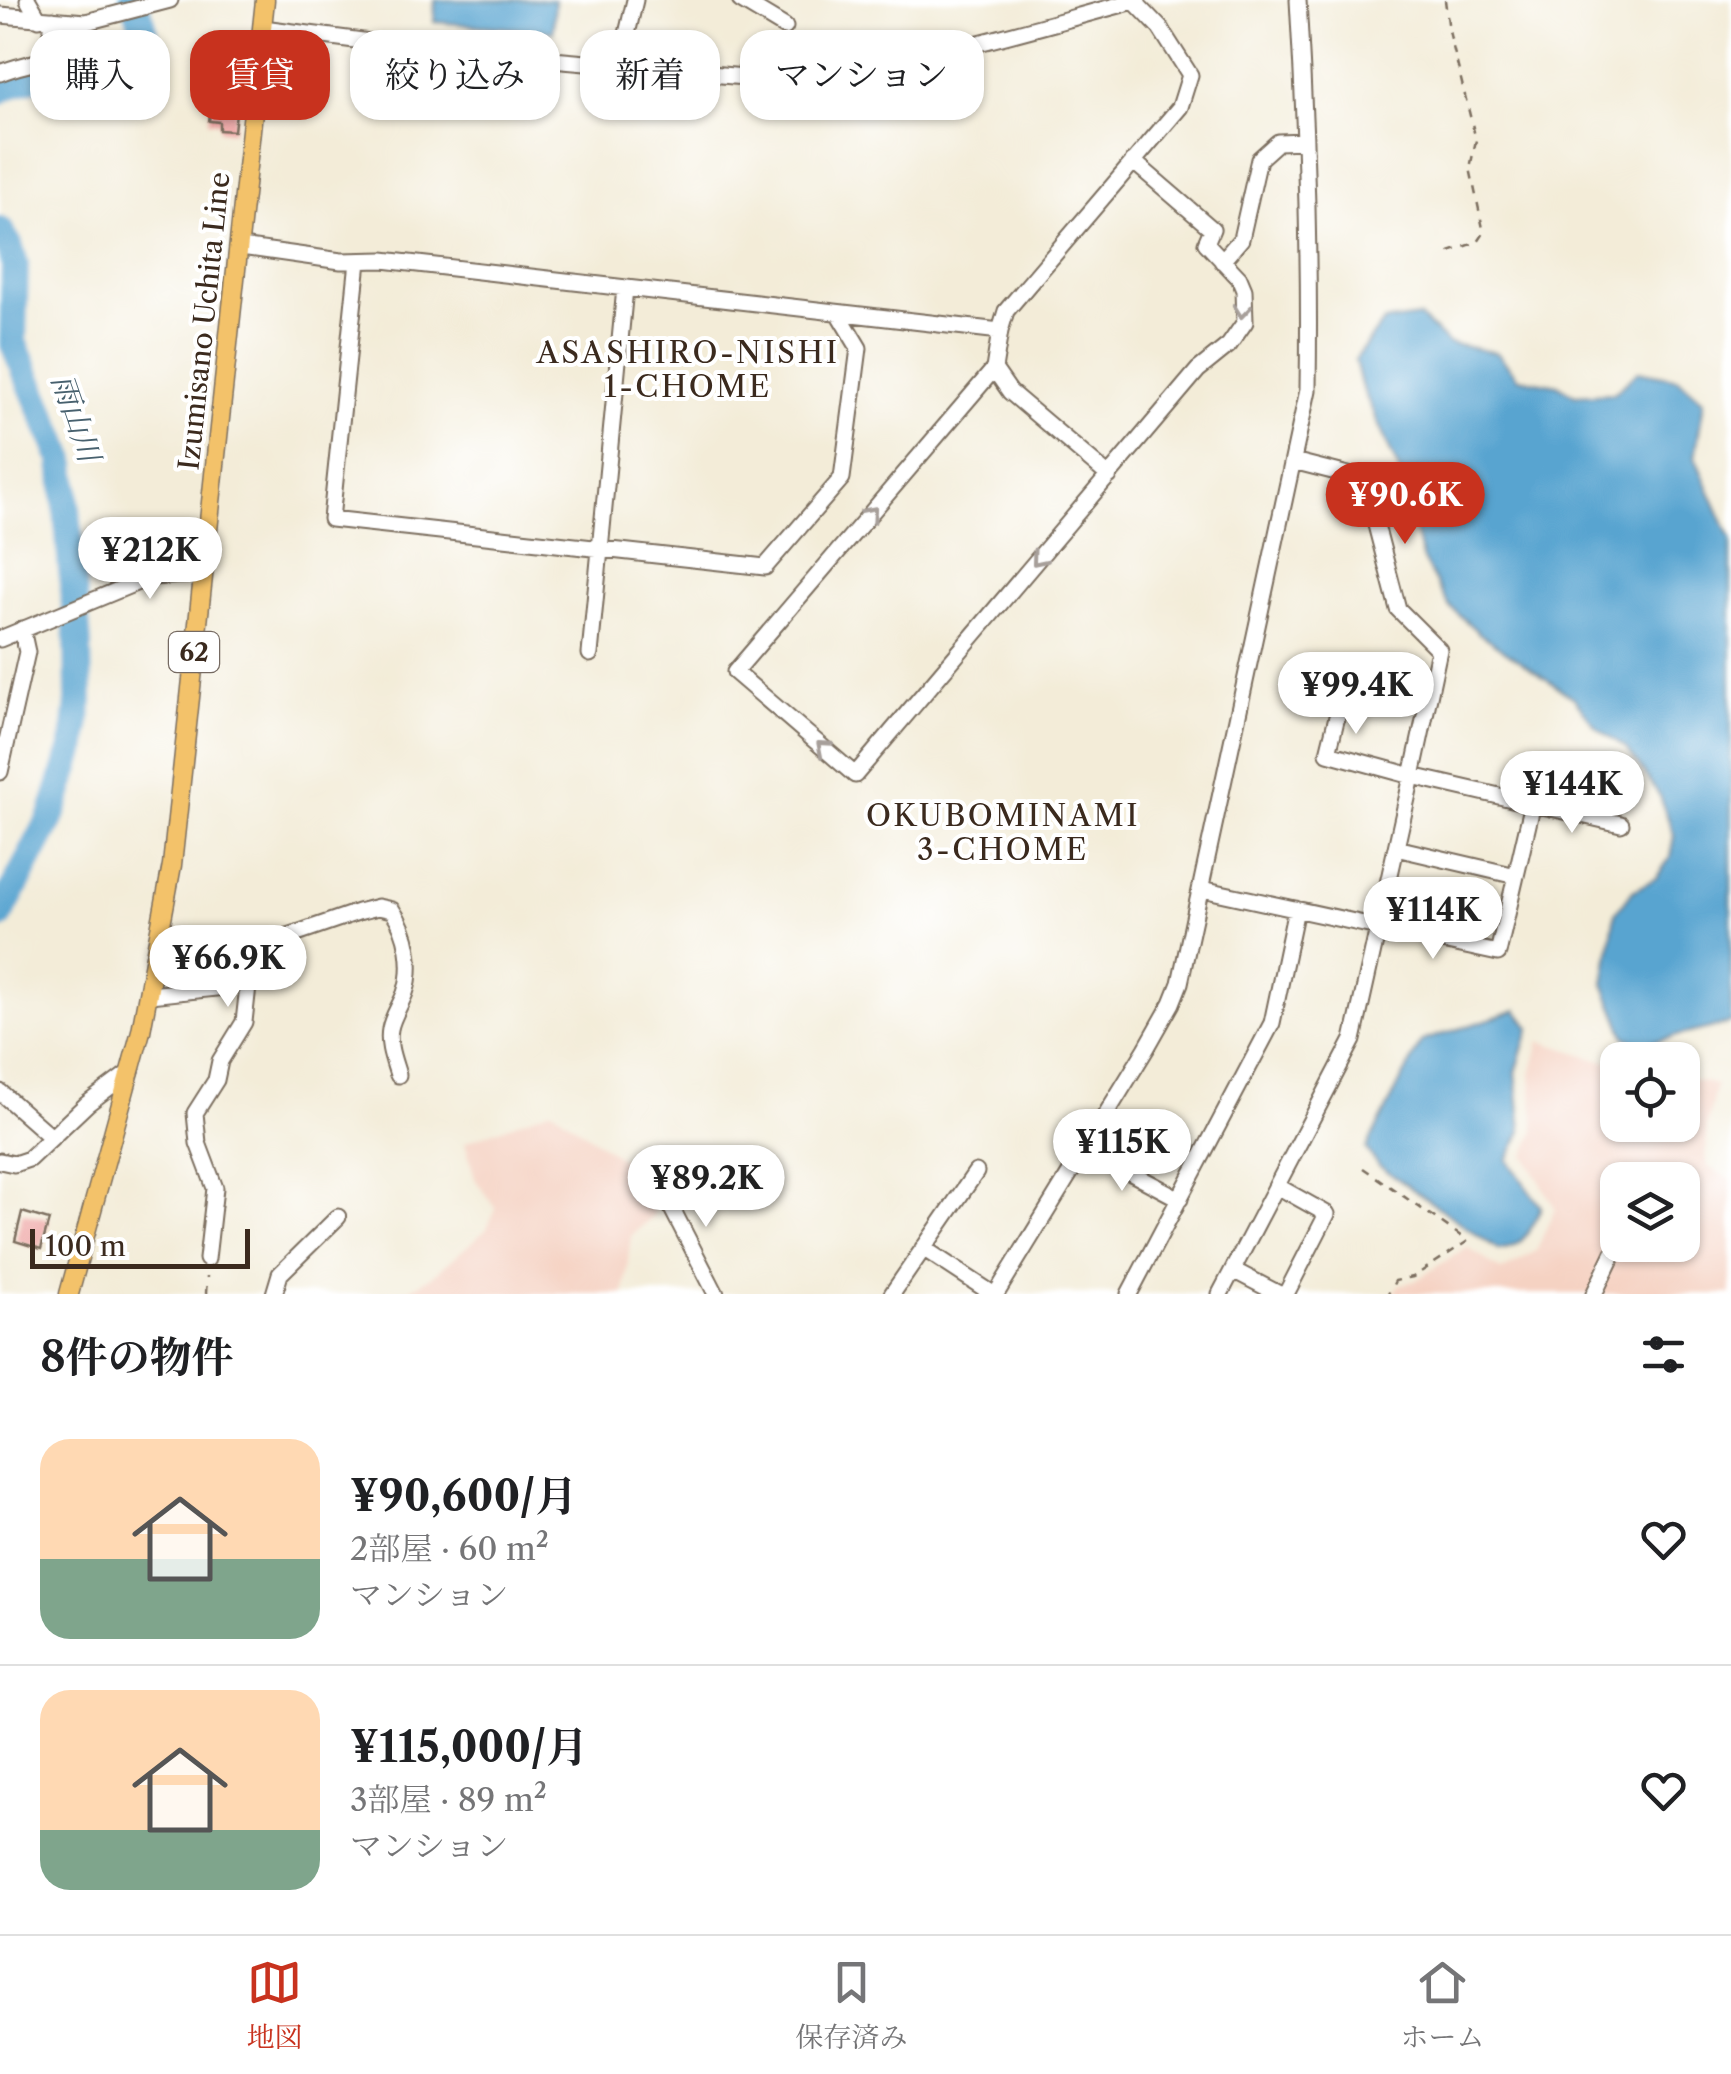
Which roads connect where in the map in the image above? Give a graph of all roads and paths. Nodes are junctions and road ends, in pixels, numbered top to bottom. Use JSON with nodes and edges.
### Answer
{"nodes":[{"id":1,"x":28,"y":0,"type":"edge"},
{"id":2,"x":265,"y":0,"type":"edge"},
{"id":3,"x":634,"y":0,"type":"edge"},
{"id":4,"x":740,"y":0,"type":"edge"},
{"id":5,"x":1136,"y":0,"type":"edge"},
{"id":6,"x":1298,"y":0,"type":"edge"},
{"id":7,"x":1445,"y":0,"type":"edge"},
{"id":8,"x":164,"y":2,"type":"edge"},
{"id":9,"x":0,"y":15,"type":"edge"},
{"id":10,"x":46,"y":19,"type":"junction"},
{"id":11,"x":785,"y":27,"type":"dead end"},
{"id":12,"x":263,"y":28,"type":"junction"},
{"id":13,"x":627,"y":30,"type":"edge"},
{"id":14,"x":580,"y":64,"type":"edge"},
{"id":15,"x":0,"y":73,"type":"edge"},
{"id":16,"x":720,"y":76,"type":"edge"},
{"id":17,"x":1305,"y":141,"type":"junction"},
{"id":18,"x":1133,"y":160,"type":"junction"},
{"id":19,"x":241,"y":247,"type":"junction"},
{"id":20,"x":1449,"y":252,"type":"dead end"},
{"id":21,"x":358,"y":261,"type":"junction"},
{"id":22,"x":1222,"y":261,"type":"junction"},
{"id":23,"x":625,"y":288,"type":"junction"},
{"id":24,"x":838,"y":313,"type":"junction"},
{"id":25,"x":1000,"y":331,"type":"junction"},
{"id":26,"x":994,"y":369,"type":"junction"},
{"id":27,"x":1294,"y":460,"type":"junction"},
{"id":28,"x":1109,"y":476,"type":"junction"},
{"id":29,"x":599,"y":549,"type":"junction"},
{"id":30,"x":202,"y":574,"type":"junction"},
{"id":31,"x":22,"y":630,"type":"junction"},
{"id":32,"x":0,"y":639,"type":"edge"},
{"id":33,"x":590,"y":654,"type":"dead end"},
{"id":34,"x":1428,"y":696,"type":"junction"},
{"id":35,"x":0,"y":772,"type":"edge"},
{"id":36,"x":1412,"y":776,"type":"junction"},
{"id":37,"x":1533,"y":804,"type":"junction"},
{"id":38,"x":1621,"y":824,"type":"dead end"},
{"id":39,"x":1396,"y":848,"type":"junction"},
{"id":40,"x":1516,"y":876,"type":"junction"},
{"id":41,"x":1202,"y":889,"type":"junction"},
{"id":42,"x":1296,"y":909,"type":"junction"},
{"id":43,"x":1378,"y":928,"type":"junction"},
{"id":44,"x":242,"y":974,"type":"junction"},
{"id":45,"x":150,"y":996,"type":"junction"},
{"id":46,"x":131,"y":1071,"type":"junction"},
{"id":47,"x":398,"y":1076,"type":"dead end"},
{"id":48,"x":0,"y":1092,"type":"edge"},
{"id":49,"x":50,"y":1136,"type":"junction"},
{"id":50,"x":1086,"y":1149,"type":"junction"},
{"id":51,"x":0,"y":1161,"type":"edge"},
{"id":52,"x":1363,"y":1168,"type":"dead end"},
{"id":53,"x":976,"y":1172,"type":"dead end"},
{"id":54,"x":1276,"y":1186,"type":"junction"},
{"id":55,"x":657,"y":1190,"type":"dead end"},
{"id":56,"x":1180,"y":1200,"type":"junction"},
{"id":57,"x":338,"y":1217,"type":"dead end"},
{"id":58,"x":924,"y":1248,"type":"junction"},
{"id":59,"x":207,"y":1259,"type":"joint"},
{"id":60,"x":1609,"y":1262,"type":"edge"},
{"id":61,"x":1233,"y":1270,"type":"junction"},
{"id":62,"x":69,"y":1294,"type":"edge"},
{"id":63,"x":206,"y":1294,"type":"edge"},
{"id":64,"x":274,"y":1294,"type":"edge"},
{"id":65,"x":716,"y":1294,"type":"edge"},
{"id":66,"x":892,"y":1294,"type":"edge"},
{"id":67,"x":995,"y":1294,"type":"edge"},
{"id":68,"x":1130,"y":1294,"type":"edge"},
{"id":69,"x":1220,"y":1294,"type":"edge"},
{"id":70,"x":1282,"y":1294,"type":"edge"},
{"id":71,"x":1388,"y":1294,"type":"edge"},
{"id":72,"x":1594,"y":1294,"type":"edge"}],
"edges":[{"from":1,"to":10,"type":"street"},
{"from":2,"to":12,"type":"main road","name":"Izumisano Uchita Line","number":"62"},
{"from":3,"to":13,"type":"street"},
{"from":4,"to":11,"type":"street"},
{"from":5,"to":16,"type":"street"},
{"from":5,"to":18,"type":"street"},
{"from":6,"to":17,"type":"street"},
{"from":7,"to":20,"type":"path"},
{"from":8,"to":10,"type":"street"},
{"from":9,"to":10,"type":"street"},
{"from":10,"to":15,"type":"street"},
{"from":12,"to":14,"type":"street"},
{"from":12,"to":19,"type":"main road","name":"Izumisano Uchita Line","number":"62"},
{"from":17,"to":22,"type":"street"},
{"from":17,"to":27,"type":"street"},
{"from":18,"to":22,"type":"street"},
{"from":18,"to":25,"type":"street"},
{"from":19,"to":21,"type":"street"},
{"from":19,"to":30,"type":"main road","name":"Izumisano Uchita Line","number":"62"},
{"from":21,"to":23,"type":"street"},
{"from":21,"to":29,"type":"street"},
{"from":22,"to":28,"type":"street","one_way":true},
{"from":23,"to":24,"type":"street"},
{"from":23,"to":29,"type":"street"},
{"from":24,"to":25,"type":"street"},
{"from":24,"to":29,"type":"street"},
{"from":25,"to":26,"type":"street"},
{"from":26,"to":28,"type":"street"},
{"from":28,"to":26,"type":"street","one_way":true},
{"from":27,"to":34,"type":"street"},
{"from":27,"to":41,"type":"street"},
{"from":29,"to":33,"type":"street"},
{"from":30,"to":31,"type":"street"},
{"from":30,"to":45,"type":"main road","name":"Izumisano Uchita Line","number":"62"},
{"from":31,"to":32,"type":"street"},
{"from":31,"to":35,"type":"street"},
{"from":34,"to":36,"type":"street"},
{"from":34,"to":36,"type":"street"},
{"from":36,"to":37,"type":"street"},
{"from":36,"to":39,"type":"street"},
{"from":37,"to":38,"type":"street"},
{"from":37,"to":40,"type":"street"},
{"from":39,"to":40,"type":"street"},
{"from":39,"to":43,"type":"street"},
{"from":40,"to":43,"type":"street"},
{"from":41,"to":42,"type":"street"},
{"from":41,"to":50,"type":"street"},
{"from":42,"to":43,"type":"street"},
{"from":42,"to":56,"type":"street"},
{"from":43,"to":54,"type":"street"},
{"from":44,"to":45,"type":"street"},
{"from":44,"to":47,"type":"street"},
{"from":44,"to":59,"type":"street"},
{"from":45,"to":46,"type":"main road","name":"Izumisano Uchita Line","number":"62"},
{"from":46,"to":49,"type":"street"},
{"from":46,"to":62,"type":"main road","name":"Izumisano Uchita Line","number":"62"},
{"from":48,"to":49,"type":"street"},
{"from":49,"to":51,"type":"street"},
{"from":50,"to":56,"type":"street"},
{"from":50,"to":67,"type":"street"},
{"from":52,"to":71,"type":"path"},
{"from":53,"to":58,"type":"street"},
{"from":54,"to":61,"type":"street"},
{"from":54,"to":70,"type":"street"},
{"from":55,"to":65,"type":"street"},
{"from":56,"to":68,"type":"street"},
{"from":57,"to":64,"type":"street"},
{"from":58,"to":66,"type":"street"},
{"from":58,"to":67,"type":"street"},
{"from":59,"to":63,"type":"path"},
{"from":60,"to":72,"type":"street"},
{"from":61,"to":69,"type":"street"},
{"from":61,"to":70,"type":"street"}]}
